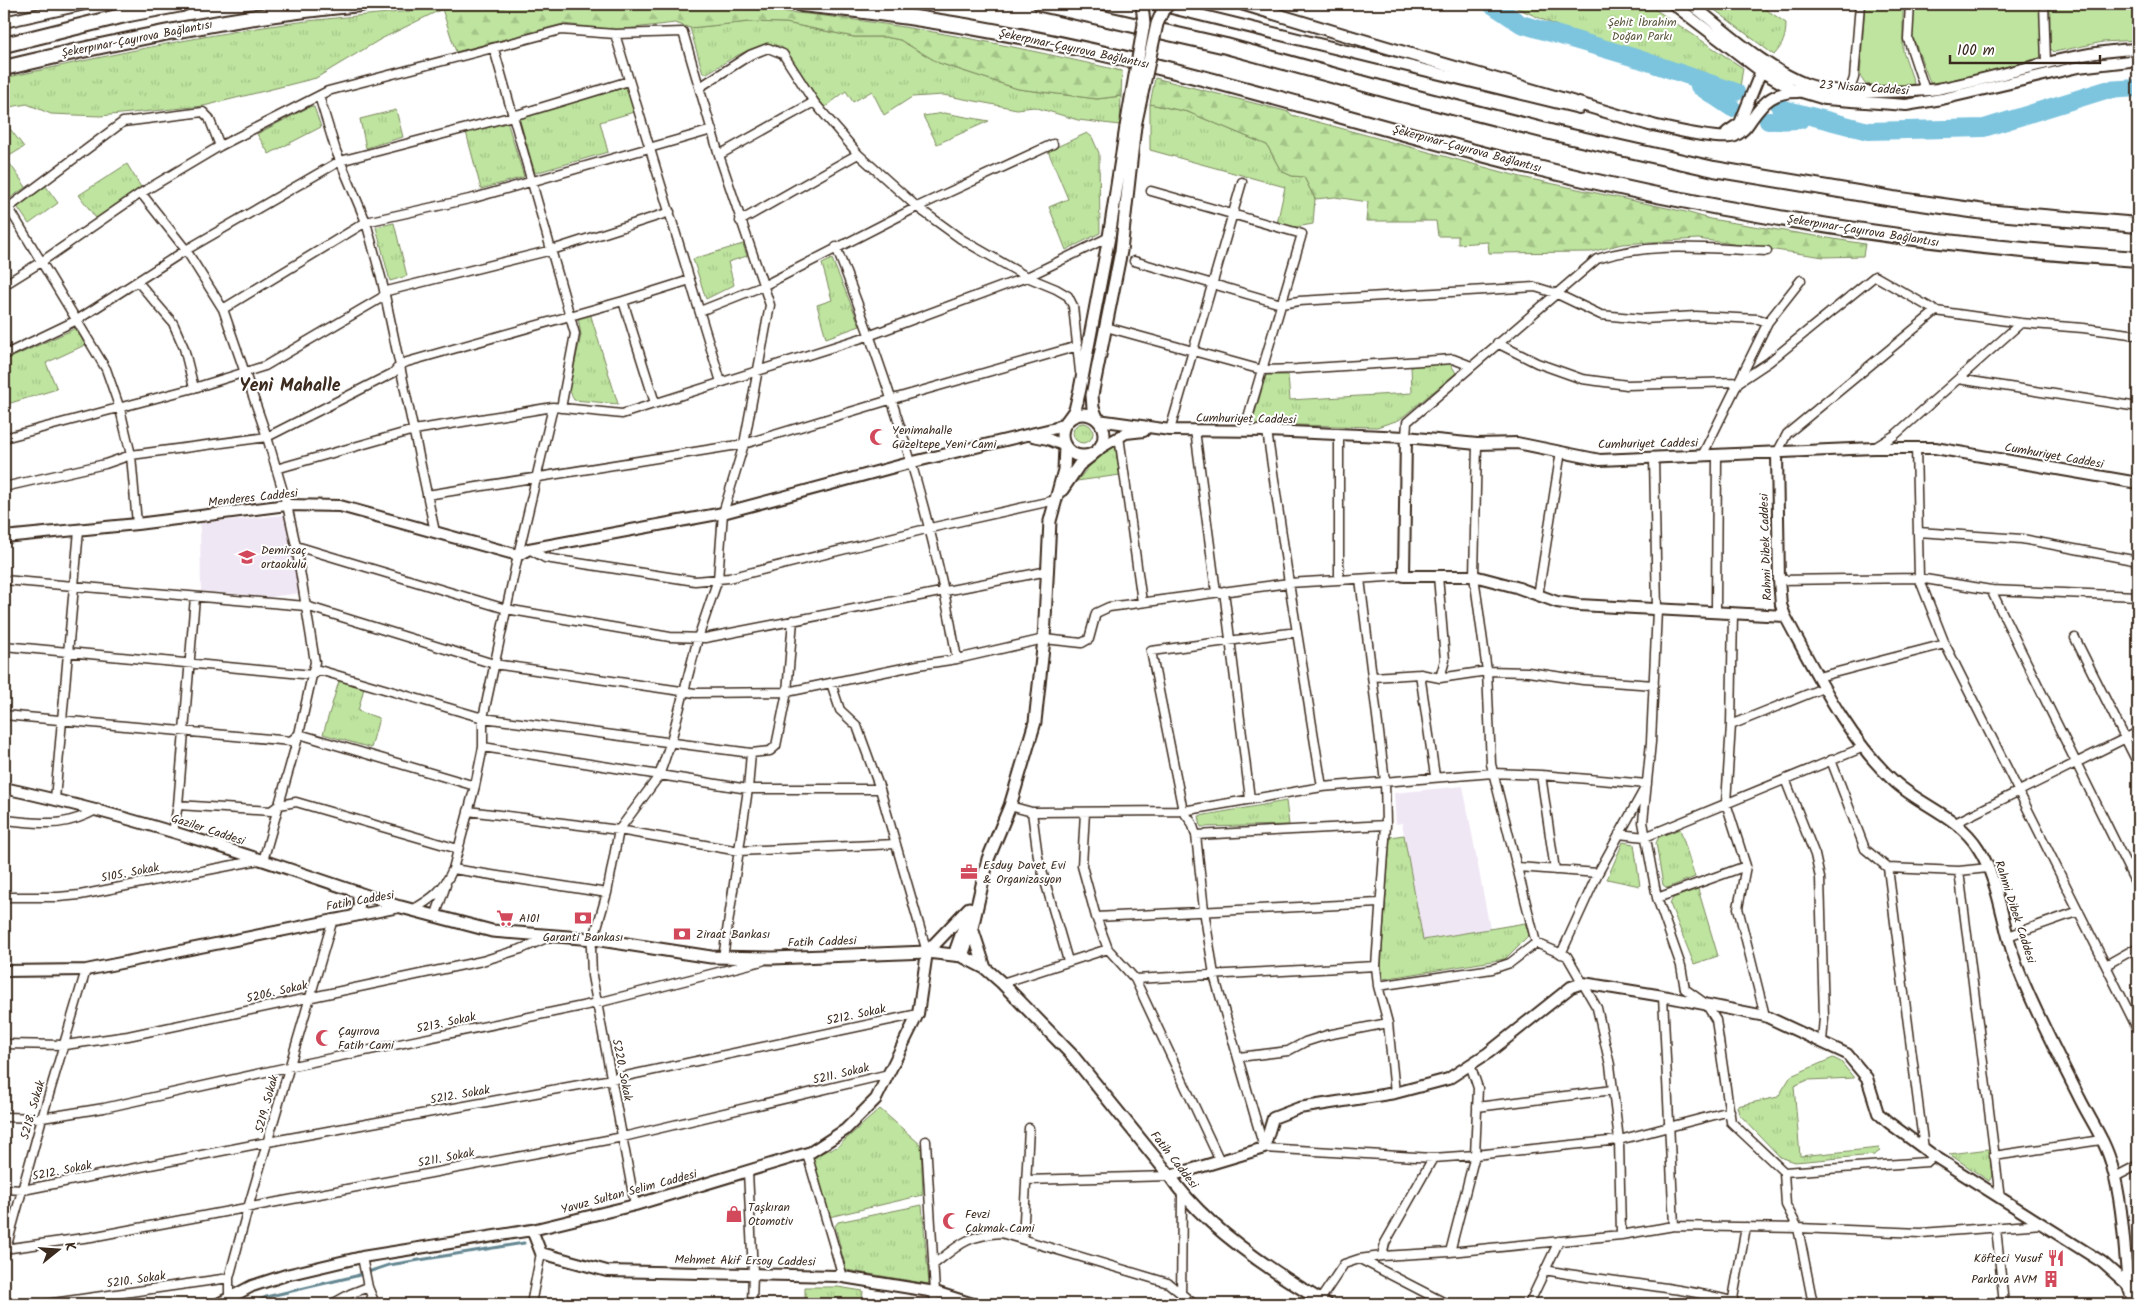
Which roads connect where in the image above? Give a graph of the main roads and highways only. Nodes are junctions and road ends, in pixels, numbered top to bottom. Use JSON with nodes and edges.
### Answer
{"nodes":[{"id":1,"x":182,"y":4,"type":"edge"},
{"id":2,"x":361,"y":4,"type":"edge"},
{"id":3,"x":801,"y":4,"type":"edge"},
{"id":4,"x":1041,"y":4,"type":"edge"},
{"id":5,"x":1142,"y":4,"type":"edge"},
{"id":6,"x":1169,"y":4,"type":"edge"},
{"id":7,"x":1243,"y":4,"type":"edge"},
{"id":8,"x":4,"y":45,"type":"edge"},
{"id":9,"x":4,"y":68,"type":"edge"},
{"id":10,"x":1651,"y":125,"type":"road end"},
{"id":11,"x":1130,"y":126,"type":"junction"},
{"id":12,"x":2138,"y":225,"type":"edge"},
{"id":13,"x":2138,"y":259,"type":"edge"},
{"id":14,"x":1098,"y":420,"type":"junction"},
{"id":15,"x":1067,"y":421,"type":"junction"},
{"id":16,"x":1065,"y":446,"type":"junction"},
{"id":17,"x":1098,"y":450,"type":"junction"},
{"id":18,"x":1056,"y":500,"type":"junction"},
{"id":19,"x":982,"y":886,"type":"junction"},
{"id":20,"x":972,"y":904,"type":"junction"},
{"id":21,"x":406,"y":909,"type":"road end"},
{"id":22,"x":972,"y":928,"type":"junction"},
{"id":23,"x":927,"y":952,"type":"junction"},
{"id":24,"x":958,"y":955,"type":"junction"},
{"id":25,"x":985,"y":968,"type":"junction"},
{"id":26,"x":2133,"y":1286,"type":"edge"},
{"id":27,"x":1324,"y":1302,"type":"edge"},
{"id":28,"x":2126,"y":1304,"type":"edge"},
{"id":29,"x":2135,"y":1304,"type":"edge"}],
"edges":[{"from":1,"to":8,"type":"highway","name":"Şekerpınar-Çayırova Bağlantısı"},
{"from":2,"to":9,"type":"highway","name":"Şekerpınar-Çayırova Bağlantısı"},
{"from":3,"to":13,"type":"highway","name":"Şekerpınar-Çayırova Bağlantısı"},
{"from":4,"to":12,"type":"highway"},
{"from":5,"to":11,"type":"main road","bridge":true},
{"from":6,"to":11,"type":"main road","bridge":true},
{"from":7,"to":10,"type":"main road"},
{"from":11,"to":14,"type":"main road"},
{"from":11,"to":15,"type":"main road"},
{"from":14,"to":15,"type":"main road"},
{"from":14,"to":17,"type":"main road"},
{"from":15,"to":16,"type":"main road"},
{"from":16,"to":17,"type":"main road"},
{"from":16,"to":18,"type":"main road"},
{"from":17,"to":18,"type":"main road"},
{"from":18,"to":19,"type":"main road"},
{"from":19,"to":20,"type":"main road"},
{"from":19,"to":22,"type":"main road"},
{"from":20,"to":23,"type":"main road"},
{"from":20,"to":24,"type":"main road"},
{"from":21,"to":23,"type":"main road","name":"Fatih Caddesi"},
{"from":22,"to":24,"type":"main road"},
{"from":22,"to":25,"type":"main road"},
{"from":23,"to":24,"type":"main road","name":"Fatih Caddesi"},
{"from":24,"to":25,"type":"main road","name":"Fatih Caddesi"},
{"from":25,"to":27,"type":"main road","name":"Fatih Caddesi"},
{"from":26,"to":28,"type":"main road","name":"Rahmi Dibek Caddesi"},
{"from":26,"to":29,"type":"main road","name":"Rahmi Dibek Caddesi"}]}
